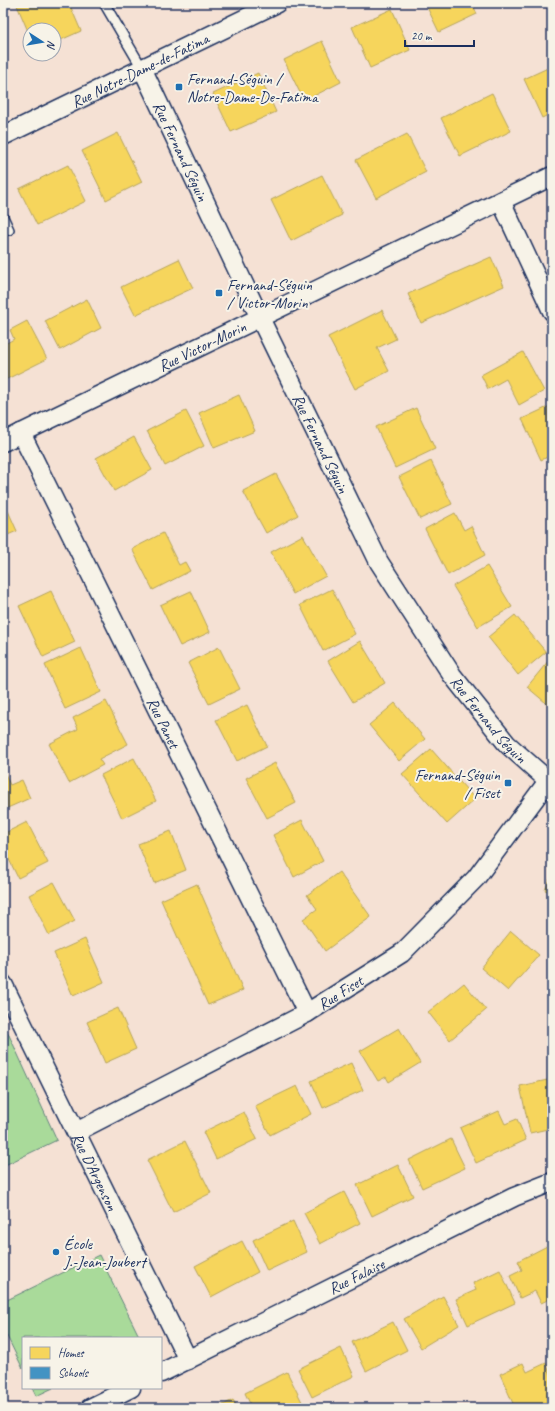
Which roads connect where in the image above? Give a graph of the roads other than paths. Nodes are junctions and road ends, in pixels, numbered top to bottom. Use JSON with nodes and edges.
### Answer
{"nodes":[{"id":1,"x":104,"y":3,"type":"edge"},
{"id":2,"x":276,"y":3,"type":"edge"},
{"id":3,"x":142,"y":68,"type":"junction"},
{"id":4,"x":3,"y":136,"type":"edge"},
{"id":5,"x":552,"y":176,"type":"edge"},
{"id":6,"x":501,"y":201,"type":"junction"},
{"id":7,"x":3,"y":217,"type":"edge"},
{"id":8,"x":9,"y":230,"type":"dead end"},
{"id":9,"x":552,"y":311,"type":"edge"},
{"id":10,"x":260,"y":318,"type":"junction"},
{"id":11,"x":22,"y":433,"type":"junction"},
{"id":12,"x":3,"y":442,"type":"edge"},
{"id":13,"x":550,"y":783,"type":"edge"},
{"id":14,"x":3,"y":984,"type":"edge"},
{"id":15,"x":307,"y":1013,"type":"junction"},
{"id":16,"x":76,"y":1132,"type":"junction"},
{"id":17,"x":552,"y":1182,"type":"edge"},
{"id":18,"x":188,"y":1360,"type":"junction"},
{"id":19,"x":162,"y":1373,"type":"edge"},
{"id":20,"x":129,"y":1389,"type":"edge"},
{"id":21,"x":90,"y":1408,"type":"edge"}],
"edges":[{"from":1,"to":3,"type":"lane"},
{"from":2,"to":3,"type":"street","name":"Rue Notre-Dame-de-Fatima"},
{"from":3,"to":4,"type":"street","name":"Rue Notre-Dame-de-Fatima"},
{"from":3,"to":10,"type":"street","name":"Rue Fernand Séguin"},
{"from":5,"to":6,"type":"street","name":"Rue Victor-Morin"},
{"from":6,"to":9,"type":"street"},
{"from":6,"to":10,"type":"street","name":"Rue Victor-Morin"},
{"from":7,"to":8,"type":"lane"},
{"from":10,"to":11,"type":"street","name":"Rue Victor-Morin"},
{"from":10,"to":13,"type":"street","name":"Rue Fernand Séguin"},
{"from":11,"to":12,"type":"street","name":"Rue Victor-Morin"},
{"from":11,"to":15,"type":"street","name":"Rue Panet"},
{"from":13,"to":15,"type":"street","name":"Rue Fiset"},
{"from":14,"to":16,"type":"street","name":"Rue D'Argenson"},
{"from":15,"to":16,"type":"street","name":"Rue Fiset"},
{"from":16,"to":18,"type":"street","name":"Rue D'Argenson"},
{"from":17,"to":18,"type":"street","name":"Rue Falaise"},
{"from":18,"to":19,"type":"street","name":"Rue Falaise"},
{"from":20,"to":21,"type":"street"}]}
